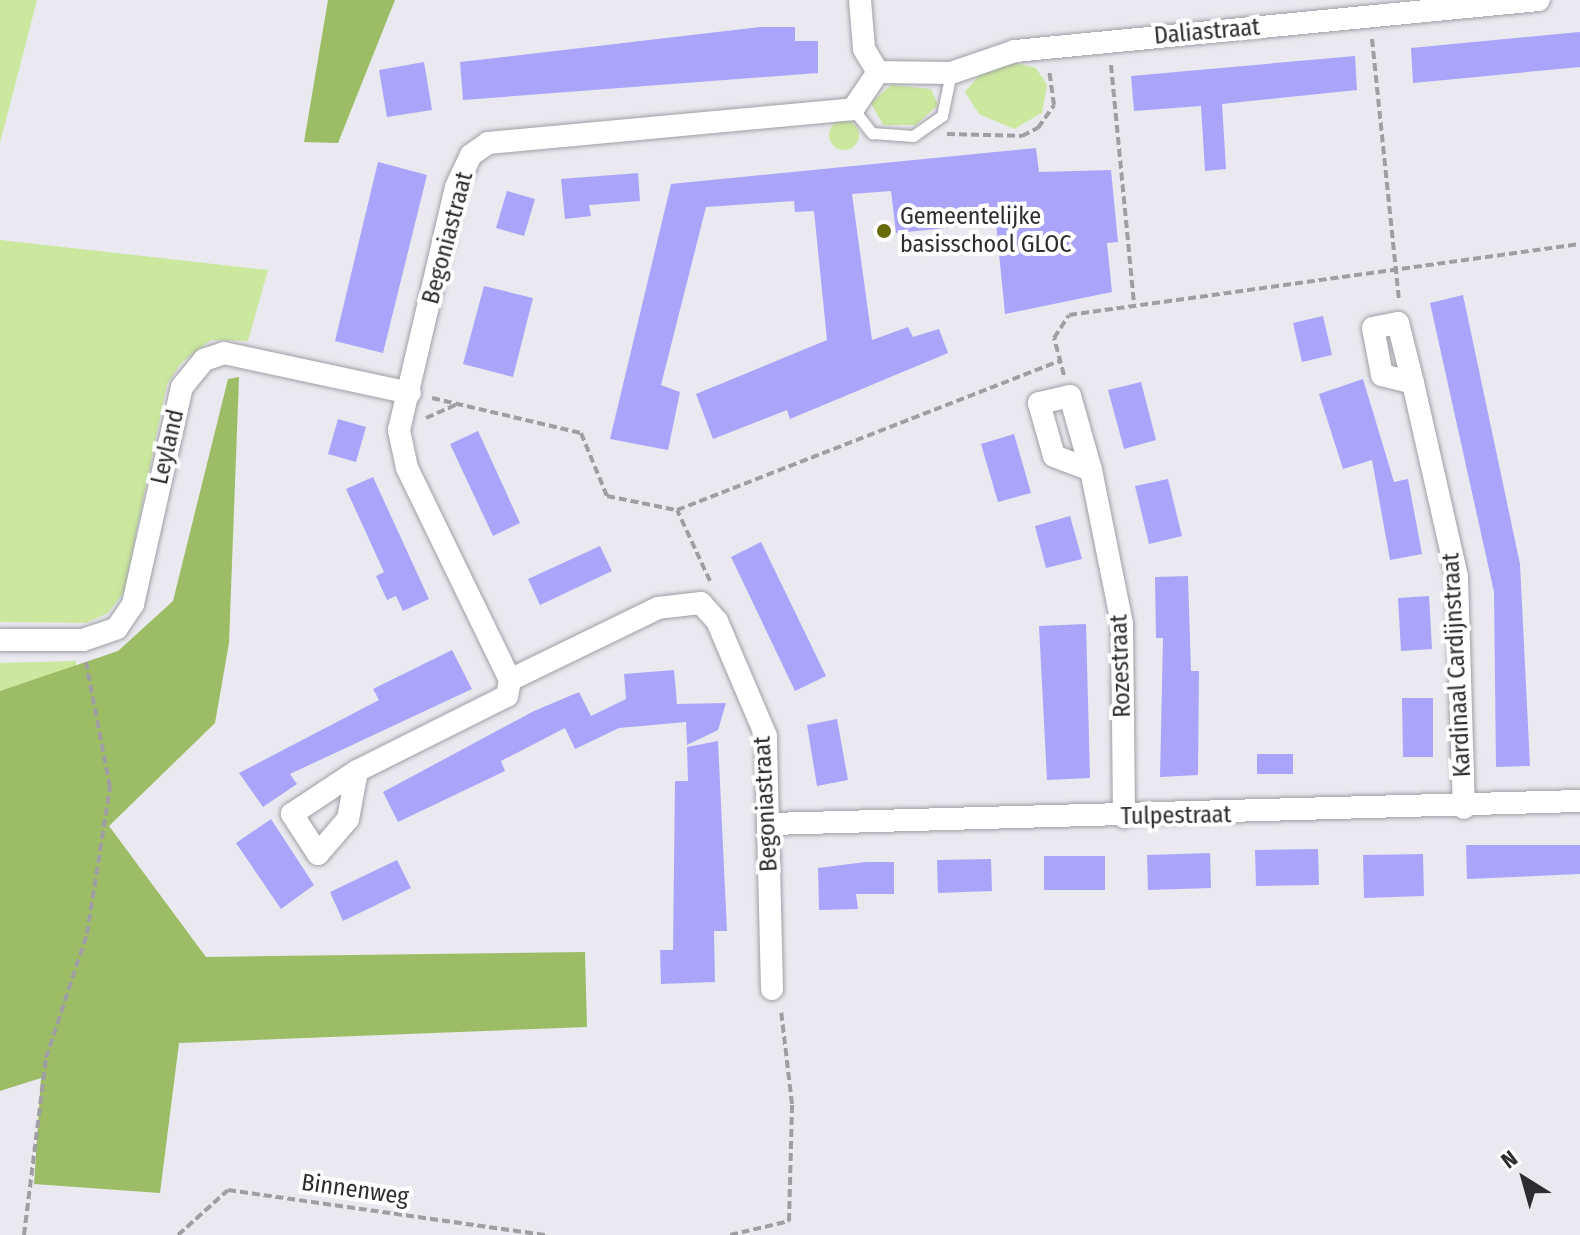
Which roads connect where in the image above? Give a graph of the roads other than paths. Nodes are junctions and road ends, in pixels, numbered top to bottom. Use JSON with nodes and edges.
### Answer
{"nodes":[{"id":1,"x":860,"y":0,"type":"edge"},
{"id":2,"x":1539,"y":0,"type":"edge"},
{"id":3,"x":878,"y":72,"type":"junction"},
{"id":4,"x":951,"y":73,"type":"junction"},
{"id":5,"x":853,"y":109,"type":"junction"},
{"id":6,"x":1398,"y":323,"type":"road end"},
{"id":7,"x":410,"y":393,"type":"junction"},
{"id":8,"x":1091,"y":470,"type":"junction"},
{"id":9,"x":0,"y":640,"type":"edge"},
{"id":10,"x":510,"y":680,"type":"junction"},
{"id":11,"x":357,"y":771,"type":"dead end"},
{"id":12,"x":1580,"y":801,"type":"edge"},
{"id":13,"x":1464,"y":808,"type":"junction"},
{"id":14,"x":1124,"y":817,"type":"junction"},
{"id":15,"x":771,"y":824,"type":"junction"},
{"id":16,"x":772,"y":989,"type":"road end"}],
"edges":[{"from":1,"to":3,"type":"street"},
{"from":2,"to":4,"type":"street","name":"Daliastraat"},
{"from":3,"to":4,"type":"street","name":"Daliastraat"},
{"from":3,"to":5,"type":"street"},
{"from":4,"to":5,"type":"lane"},
{"from":5,"to":7,"type":"street","name":"Begoniastraat"},
{"from":6,"to":13,"type":"street","name":"Kardinaal Cardijnstraat"},
{"from":7,"to":9,"type":"street","name":"Leyland"},
{"from":7,"to":10,"type":"street","name":"Begoniastraat"},
{"from":8,"to":8,"type":"street","name":"Rozestraat"},
{"from":8,"to":14,"type":"street","name":"Rozestraat"},
{"from":10,"to":11,"type":"street"},
{"from":10,"to":15,"type":"street","name":"Begoniastraat"},
{"from":12,"to":13,"type":"street","name":"Tulpestraat"},
{"from":13,"to":14,"type":"street","name":"Tulpestraat"},
{"from":14,"to":15,"type":"street","name":"Tulpestraat"},
{"from":15,"to":16,"type":"street","name":"Begoniastraat"}]}
